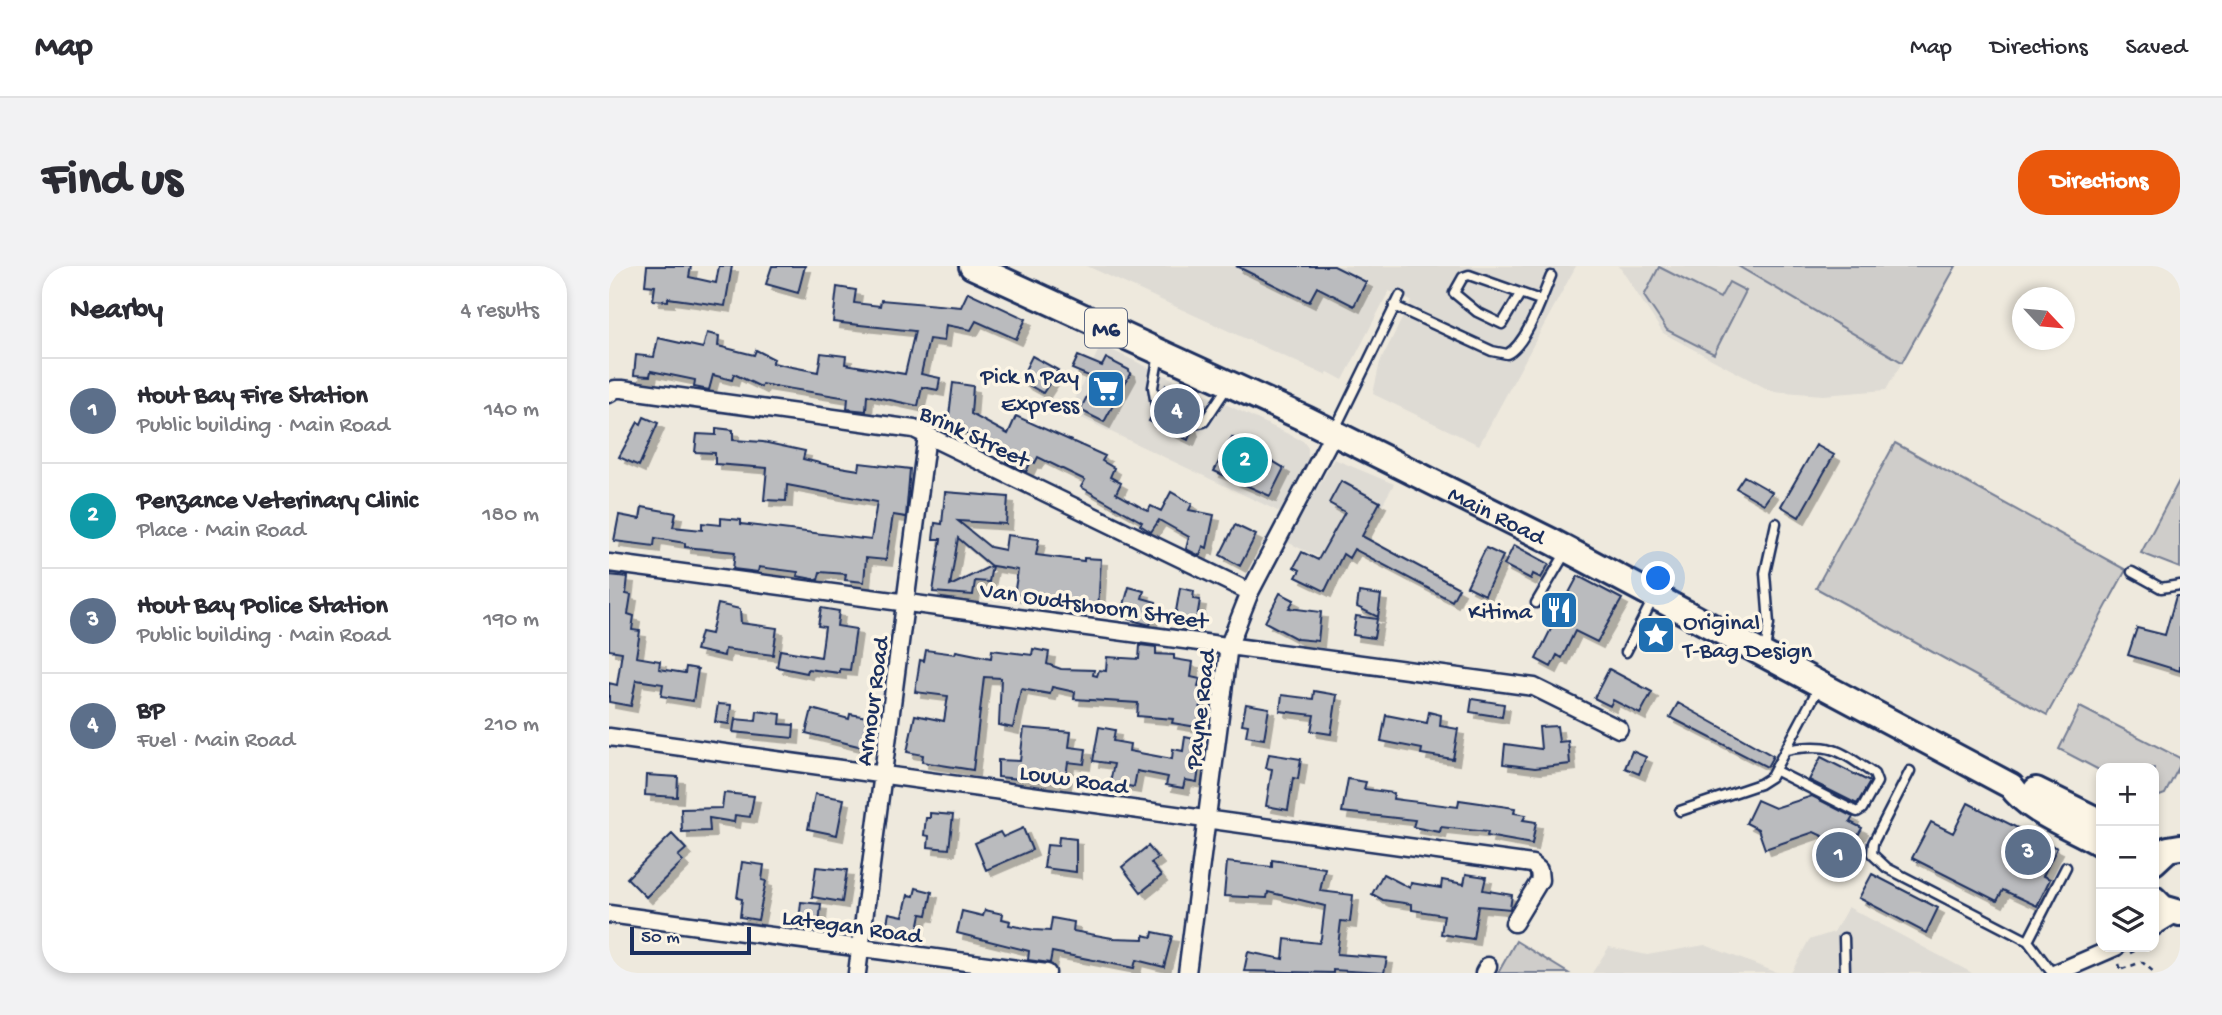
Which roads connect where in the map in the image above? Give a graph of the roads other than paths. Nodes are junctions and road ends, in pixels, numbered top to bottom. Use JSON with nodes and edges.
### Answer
{"nodes":[{"id":1,"x":972,"y":266,"type":"edge"},
{"id":2,"x":1551,"y":276,"type":"dead end"},
{"id":3,"x":1520,"y":294,"type":"junction"},
{"id":4,"x":1400,"y":296,"type":"dead end"},
{"id":5,"x":1540,"y":300,"type":"junction"},
{"id":6,"x":1394,"y":306,"type":"junction"},
{"id":7,"x":1159,"y":352,"type":"junction"},
{"id":8,"x":1229,"y":383,"type":"junction"},
{"id":9,"x":612,"y":392,"type":"edge"},
{"id":10,"x":1156,"y":405,"type":"dead end"},
{"id":11,"x":1195,"y":424,"type":"dead end"},
{"id":12,"x":1334,"y":432,"type":"junction"},
{"id":13,"x":927,"y":435,"type":"junction"},
{"id":14,"x":1776,"y":523,"type":"dead end"},
{"id":15,"x":1567,"y":549,"type":"junction"},
{"id":16,"x":609,"y":563,"type":"edge"},
{"id":17,"x":2132,"y":572,"type":"dead end"},
{"id":18,"x":2180,"y":584,"type":"edge"},
{"id":19,"x":1251,"y":592,"type":"junction"},
{"id":20,"x":1654,"y":597,"type":"junction"},
{"id":21,"x":908,"y":603,"type":"junction"},
{"id":22,"x":1536,"y":603,"type":"dead end"},
{"id":23,"x":1229,"y":645,"type":"junction"},
{"id":24,"x":1626,"y":652,"type":"dead end"},
{"id":25,"x":1764,"y":656,"type":"junction"},
{"id":26,"x":1819,"y":685,"type":"junction"},
{"id":27,"x":1619,"y":729,"type":"dead end"},
{"id":28,"x":609,"y":737,"type":"edge"},
{"id":29,"x":1786,"y":750,"type":"junction"},
{"id":30,"x":1776,"y":771,"type":"junction"},
{"id":31,"x":1910,"y":771,"type":"dead end"},
{"id":32,"x":884,"y":775,"type":"junction"},
{"id":33,"x":2011,"y":786,"type":"junction"},
{"id":34,"x":1680,"y":811,"type":"dead end"},
{"id":35,"x":1208,"y":820,"type":"junction"},
{"id":36,"x":2096,"y":820,"type":"edge"},
{"id":37,"x":2096,"y":841,"type":"edge"},
{"id":38,"x":2066,"y":867,"type":"dead end"},
{"id":39,"x":2159,"y":904,"type":"edge"},
{"id":40,"x":2178,"y":913,"type":"edge"},
{"id":41,"x":609,"y":914,"type":"edge"},
{"id":42,"x":1514,"y":923,"type":"dead end"},
{"id":43,"x":2159,"y":925,"type":"edge"},
{"id":44,"x":1844,"y":938,"type":"dead end"},
{"id":45,"x":2028,"y":941,"type":"junction"},
{"id":46,"x":860,"y":949,"type":"junction"},
{"id":47,"x":2101,"y":952,"type":"edge"},
{"id":48,"x":857,"y":973,"type":"edge"},
{"id":49,"x":1047,"y":973,"type":"edge"},
{"id":50,"x":1187,"y":973,"type":"edge"},
{"id":51,"x":1845,"y":973,"type":"edge"},
{"id":52,"x":2054,"y":973,"type":"edge"}],
"edges":[{"from":1,"to":7,"type":"main road","name":"Main Road","number":"M6"},
{"from":2,"to":5,"type":"lane"},
{"from":3,"to":3,"type":"lane"},
{"from":3,"to":5,"type":"lane"},
{"from":4,"to":6,"type":"lane"},
{"from":5,"to":6,"type":"lane"},
{"from":6,"to":12,"type":"lane"},
{"from":7,"to":8,"type":"main road","name":"Main Road","number":"M6"},
{"from":7,"to":10,"type":"lane"},
{"from":8,"to":11,"type":"lane"},
{"from":8,"to":12,"type":"main road","name":"Main Road","number":"M6"},
{"from":9,"to":13,"type":"street","name":"Brink Street"},
{"from":12,"to":15,"type":"main road","name":"Main Road","number":"M6"},
{"from":12,"to":19,"type":"street","name":"Payne Road"},
{"from":13,"to":19,"type":"street","name":"Brink Street"},
{"from":13,"to":21,"type":"street","name":"Armour Road"},
{"from":14,"to":25,"type":"lane"},
{"from":15,"to":20,"type":"main road","name":"Main Road","number":"M6"},
{"from":15,"to":22,"type":"lane"},
{"from":16,"to":21,"type":"street","name":"Van Oudtshoorn Street"},
{"from":17,"to":18,"type":"lane"},
{"from":19,"to":23,"type":"street","name":"Payne Road"},
{"from":20,"to":24,"type":"lane"},
{"from":20,"to":25,"type":"main road","name":"Main Road","number":"M6"},
{"from":21,"to":23,"type":"street","name":"Van Oudtshoorn Street"},
{"from":21,"to":32,"type":"street","name":"Armour Road"},
{"from":23,"to":27,"type":"street","name":"Van Oudtshoorn Street"},
{"from":23,"to":35,"type":"street","name":"Payne Road"},
{"from":25,"to":26,"type":"main road","name":"Main Road","number":"M6"},
{"from":26,"to":29,"type":"lane"},
{"from":26,"to":33,"type":"main road","name":"Main Road","number":"M6"},
{"from":28,"to":32,"type":"street","name":"Louw Road"},
{"from":29,"to":30,"type":"lane"},
{"from":29,"to":30,"type":"lane"},
{"from":30,"to":34,"type":"lane"},
{"from":31,"to":45,"type":"lane"},
{"from":32,"to":35,"type":"street","name":"Louw Road"},
{"from":32,"to":46,"type":"street","name":"Armour Road"},
{"from":33,"to":36,"type":"main road","name":"Main Road","number":"M6"},
{"from":33,"to":37,"type":"main road","name":"Main Road","number":"M6"},
{"from":35,"to":42,"type":"street","name":"Louw Road"},
{"from":35,"to":50,"type":"street","name":"Payne Road"},
{"from":38,"to":45,"type":"lane"},
{"from":39,"to":40,"type":"main road"},
{"from":40,"to":43,"type":"street"},
{"from":41,"to":46,"type":"street","name":"Lategan Road"},
{"from":44,"to":51,"type":"lane"},
{"from":45,"to":52,"type":"lane"},
{"from":46,"to":48,"type":"street","name":"Armour Road"},
{"from":46,"to":49,"type":"street","name":"Lategan Road"},
{"from":47,"to":52,"type":"street"}]}
